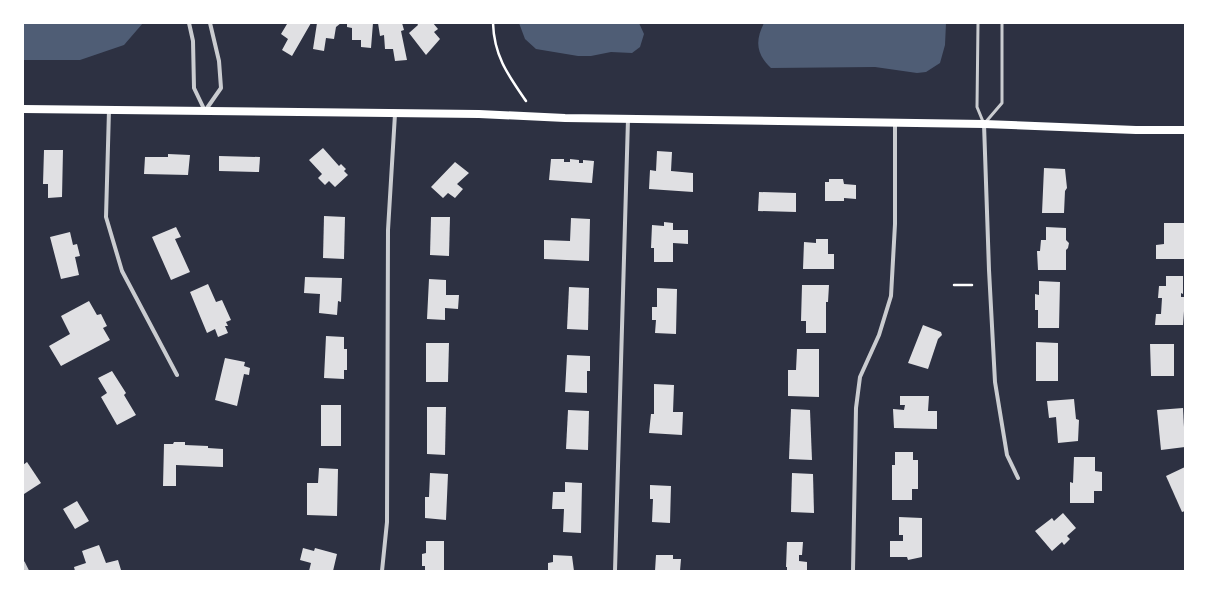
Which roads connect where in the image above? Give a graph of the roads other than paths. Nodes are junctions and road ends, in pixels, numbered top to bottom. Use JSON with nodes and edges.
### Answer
{"nodes":[{"id":1,"x":189,"y":23,"type":"edge"},
{"id":2,"x":210,"y":23,"type":"edge"},
{"id":3,"x":978,"y":23,"type":"edge"},
{"id":4,"x":1002,"y":23,"type":"edge"},
{"id":5,"x":23,"y":109,"type":"edge"},
{"id":6,"x":109,"y":110,"type":"junction"},
{"id":7,"x":205,"y":111,"type":"junction"},
{"id":8,"x":395,"y":114,"type":"junction"},
{"id":9,"x":628,"y":119,"type":"junction"},
{"id":10,"x":895,"y":122,"type":"junction"},
{"id":11,"x":984,"y":124,"type":"junction"},
{"id":12,"x":1185,"y":130,"type":"edge"},
{"id":13,"x":177,"y":375,"type":"dead end"},
{"id":14,"x":1018,"y":478,"type":"dead end"},
{"id":15,"x":23,"y":563,"type":"edge"},
{"id":16,"x":27,"y":571,"type":"edge"},
{"id":17,"x":382,"y":571,"type":"edge"},
{"id":18,"x":615,"y":571,"type":"edge"},
{"id":19,"x":853,"y":571,"type":"edge"}],
"edges":[{"from":1,"to":7,"type":"street"},
{"from":2,"to":7,"type":"street"},
{"from":3,"to":11,"type":"lane"},
{"from":4,"to":11,"type":"lane"},
{"from":5,"to":6,"type":"main road"},
{"from":6,"to":7,"type":"main road"},
{"from":6,"to":13,"type":"street"},
{"from":7,"to":8,"type":"main road"},
{"from":8,"to":9,"type":"main road"},
{"from":8,"to":17,"type":"street"},
{"from":9,"to":10,"type":"main road"},
{"from":9,"to":18,"type":"street"},
{"from":10,"to":11,"type":"main road"},
{"from":10,"to":19,"type":"street"},
{"from":11,"to":12,"type":"main road"},
{"from":11,"to":14,"type":"street"},
{"from":15,"to":16,"type":"street"}]}
